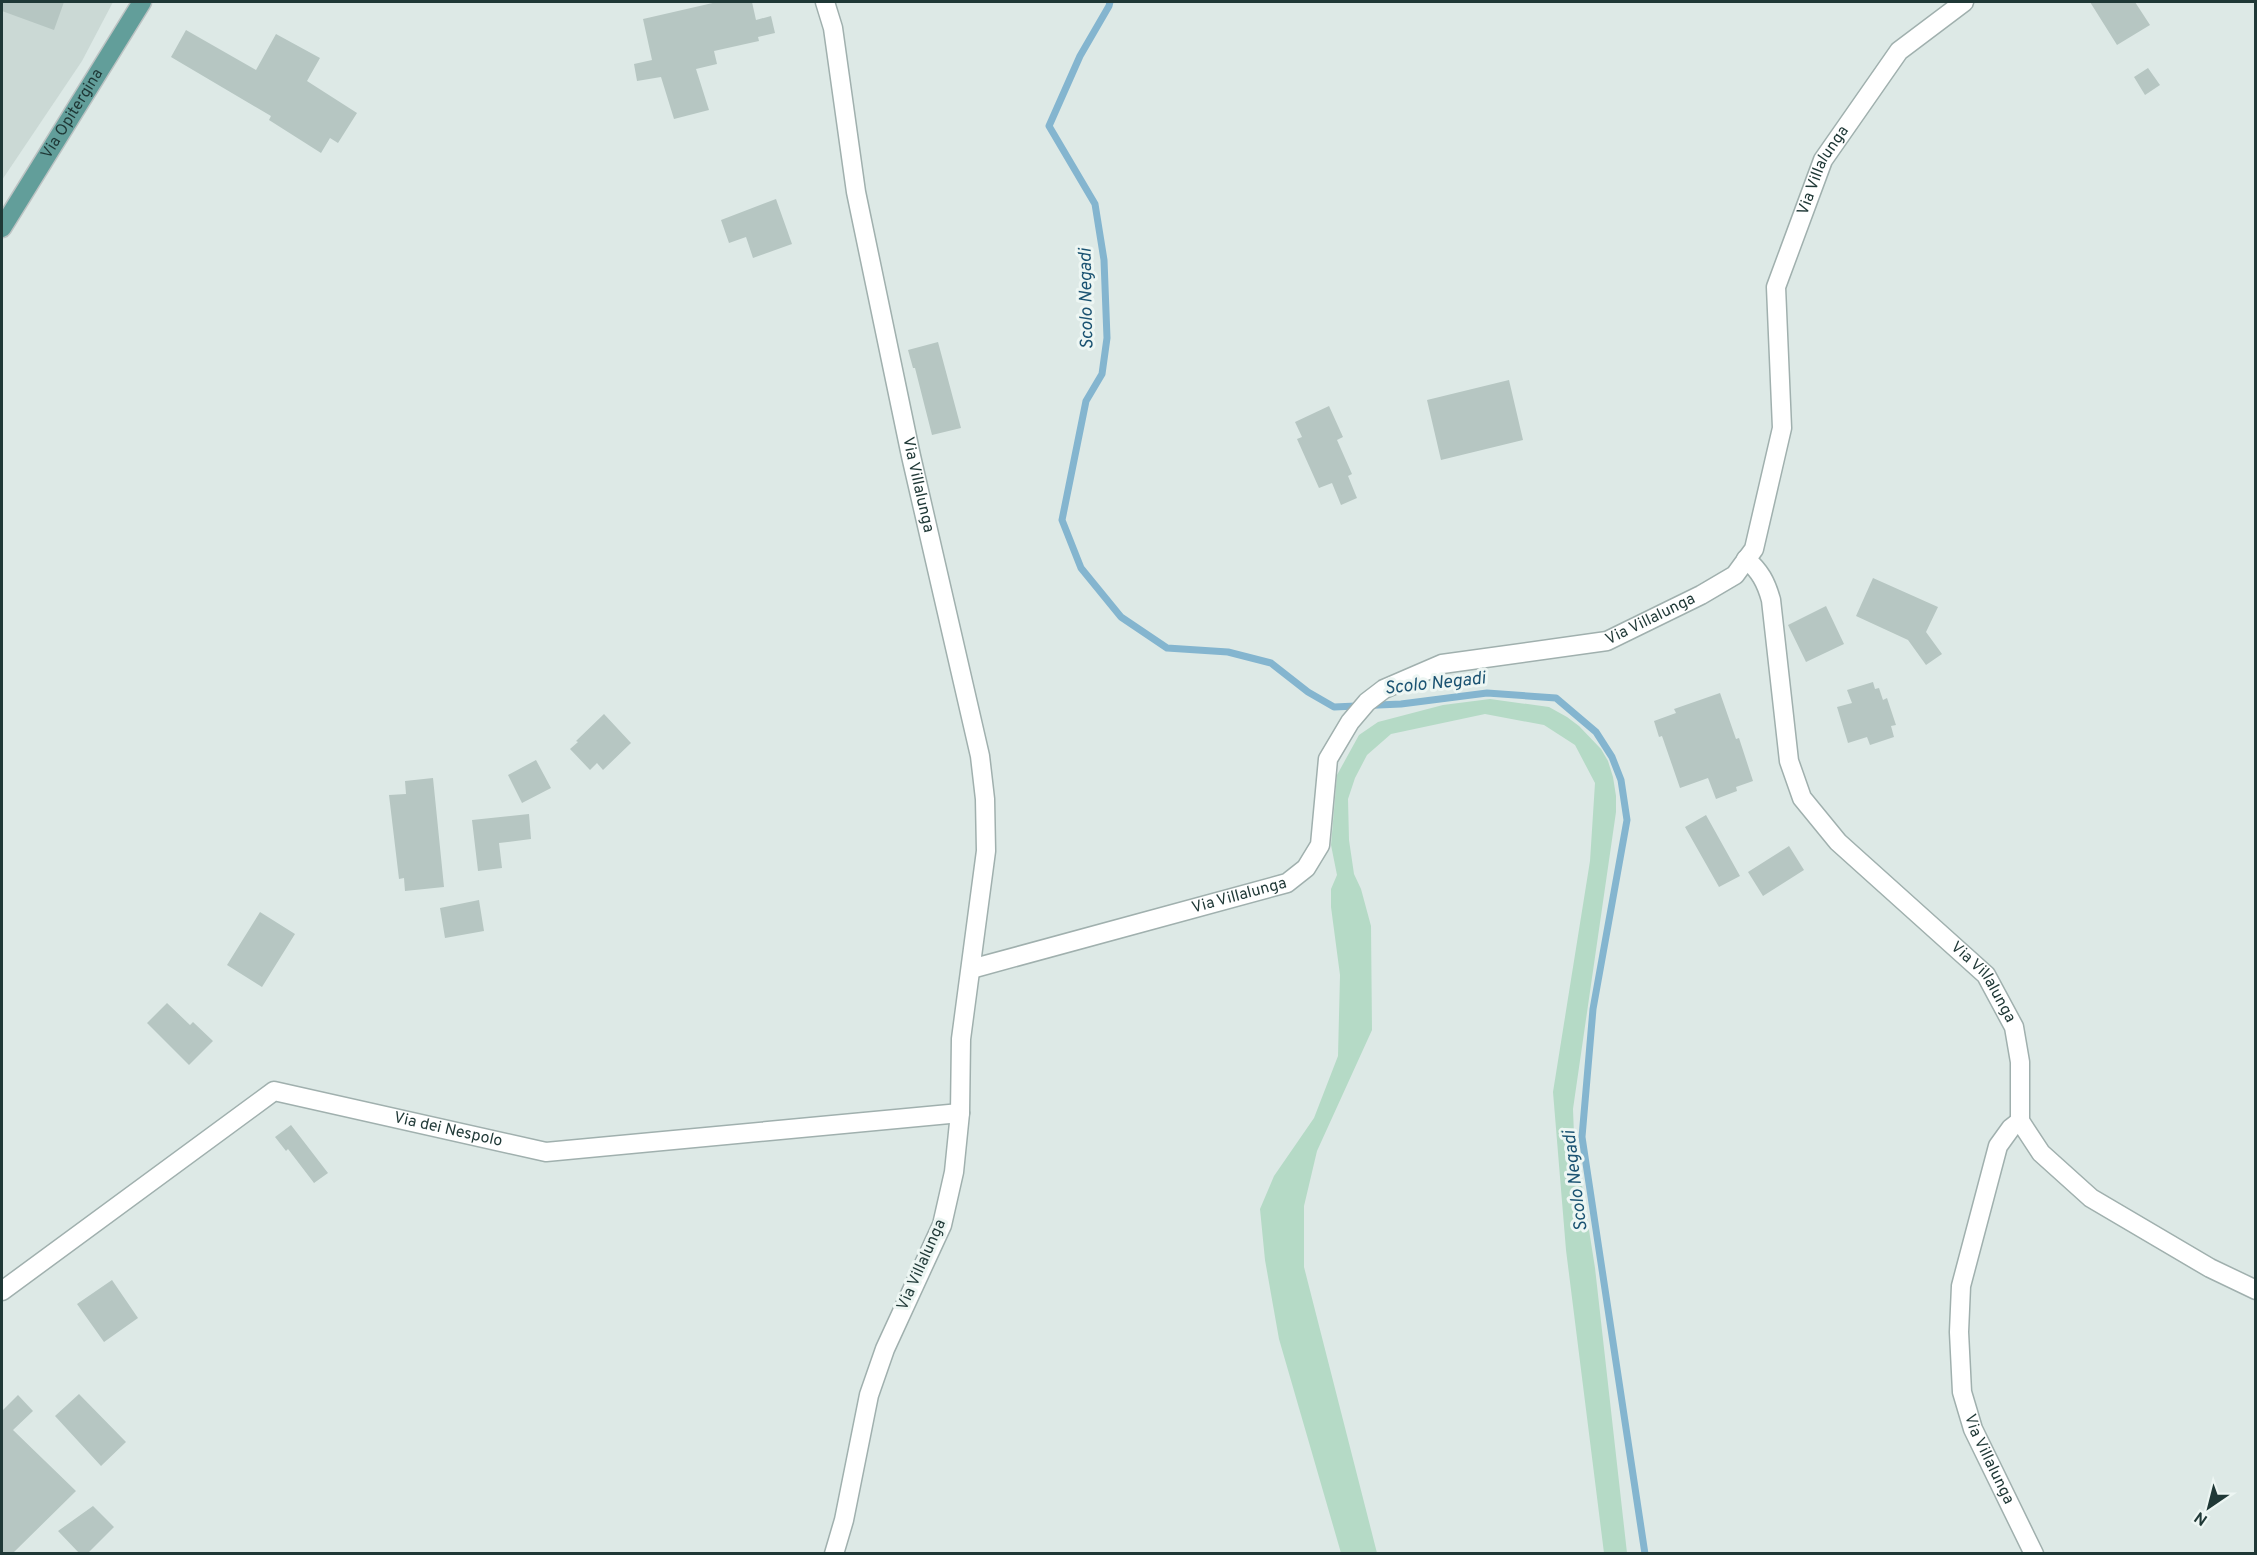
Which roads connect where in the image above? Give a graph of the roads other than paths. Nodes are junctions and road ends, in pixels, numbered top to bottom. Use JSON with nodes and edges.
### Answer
{"nodes":[{"id":1,"x":142,"y":2,"type":"edge"},
{"id":2,"x":825,"y":2,"type":"edge"},
{"id":3,"x":1964,"y":2,"type":"edge"},
{"id":4,"x":2,"y":228,"type":"edge"},
{"id":5,"x":1746,"y":559,"type":"junction"},
{"id":6,"x":971,"y":969,"type":"junction"},
{"id":7,"x":960,"y":1113,"type":"junction"},
{"id":8,"x":2020,"y":1121,"type":"junction"},
{"id":9,"x":2256,"y":1290,"type":"edge"},
{"id":10,"x":2,"y":1291,"type":"edge"},
{"id":11,"x":834,"y":1554,"type":"edge"},
{"id":12,"x":2034,"y":1554,"type":"edge"}],
"edges":[{"from":1,"to":4,"type":"main road","name":"Via Opitergina"},
{"from":2,"to":6,"type":"street","name":"Via Villalunga"},
{"from":3,"to":5,"type":"street","name":"Via Villalunga"},
{"from":5,"to":6,"type":"street","name":"Via Villalunga"},
{"from":5,"to":8,"type":"street","name":"Via Villalunga"},
{"from":6,"to":7,"type":"street","name":"Via Villalunga"},
{"from":7,"to":10,"type":"street","name":"Via dei Nespolo"},
{"from":7,"to":11,"type":"street","name":"Via Villalunga"},
{"from":8,"to":9,"type":"street"},
{"from":8,"to":12,"type":"street","name":"Via Villalunga"}]}
